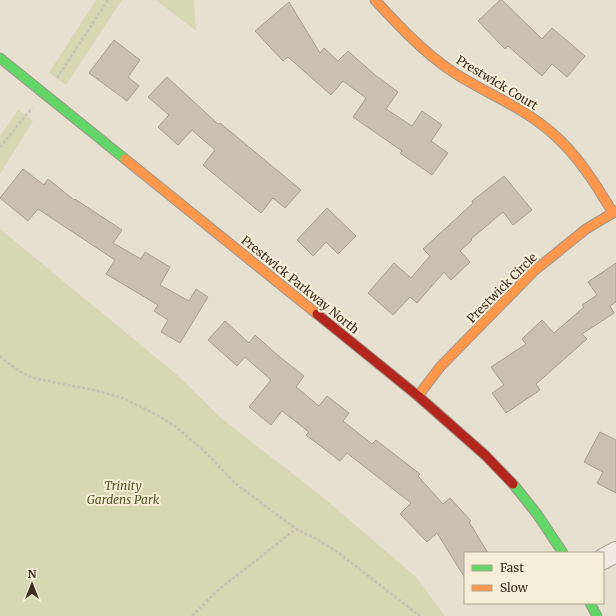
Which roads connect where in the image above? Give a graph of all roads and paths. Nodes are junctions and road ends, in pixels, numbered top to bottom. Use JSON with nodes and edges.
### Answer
{"nodes":[{"id":1,"x":108,"y":0,"type":"edge"},
{"id":2,"x":375,"y":0,"type":"edge"},
{"id":3,"x":0,"y":58,"type":"edge"},
{"id":4,"x":56,"y":79,"type":"dead end"},
{"id":5,"x":34,"y":106,"type":"dead end"},
{"id":6,"x":0,"y":148,"type":"edge"},
{"id":7,"x":615,"y":212,"type":"edge"},
{"id":8,"x":0,"y":356,"type":"edge"},
{"id":9,"x":418,"y":396,"type":"junction"},
{"id":10,"x":296,"y":529,"type":"junction"},
{"id":11,"x":562,"y":552,"type":"edge"},
{"id":12,"x":616,"y":552,"type":"edge"},
{"id":13,"x":604,"y":558,"type":"edge"},
{"id":14,"x":591,"y":604,"type":"edge"},
{"id":15,"x":192,"y":616,"type":"edge"},
{"id":16,"x":420,"y":616,"type":"edge"},
{"id":17,"x":597,"y":616,"type":"edge"}],
"edges":[{"from":1,"to":4,"type":"path"},
{"from":2,"to":7,"type":"street","name":"Prestwick Court"},
{"from":3,"to":9,"type":"street","name":"Prestwick Parkway North"},
{"from":5,"to":6,"type":"path"},
{"from":7,"to":9,"type":"street","name":"Prestwick Circle"},
{"from":8,"to":10,"type":"path"},
{"from":9,"to":11,"type":"street","name":"Prestwick Parkway North"},
{"from":10,"to":15,"type":"path"},
{"from":10,"to":16,"type":"path"},
{"from":12,"to":13,"type":"street"},
{"from":14,"to":17,"type":"street"}]}
